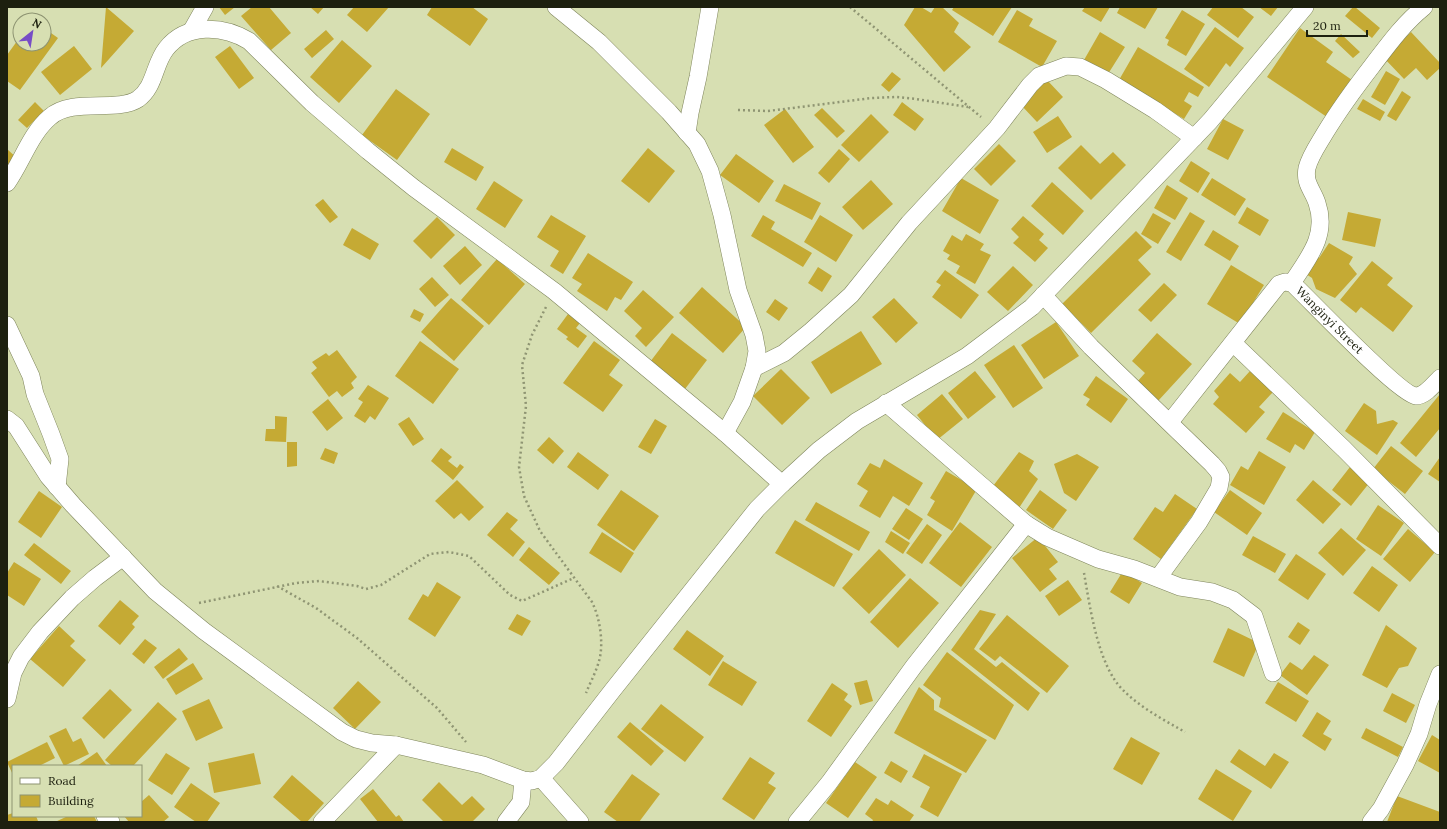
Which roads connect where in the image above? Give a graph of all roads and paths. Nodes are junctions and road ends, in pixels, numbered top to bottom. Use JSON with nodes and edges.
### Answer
{"nodes":[{"id":1,"x":205,"y":7,"type":"edge"},
{"id":2,"x":556,"y":7,"type":"edge"},
{"id":3,"x":710,"y":7,"type":"edge"},
{"id":4,"x":850,"y":7,"type":"edge"},
{"id":5,"x":1305,"y":7,"type":"edge"},
{"id":6,"x":1424,"y":7,"type":"edge"},
{"id":7,"x":192,"y":30,"type":"junction"},
{"id":8,"x":968,"y":107,"type":"junction"},
{"id":9,"x":738,"y":110,"type":"dead end"},
{"id":10,"x":998,"y":128,"type":"junction"},
{"id":11,"x":687,"y":133,"type":"junction"},
{"id":12,"x":1194,"y":138,"type":"junction"},
{"id":13,"x":7,"y":183,"type":"edge"},
{"id":14,"x":1292,"y":283,"type":"junction"},
{"id":15,"x":554,"y":291,"type":"junction"},
{"id":16,"x":1044,"y":296,"type":"junction"},
{"id":17,"x":7,"y":325,"type":"edge"},
{"id":18,"x":1233,"y":343,"type":"junction"},
{"id":19,"x":754,"y":368,"type":"junction"},
{"id":20,"x":1440,"y":378,"type":"edge"},
{"id":21,"x":886,"y":403,"type":"junction"},
{"id":22,"x":7,"y":419,"type":"edge"},
{"id":23,"x":1170,"y":422,"type":"junction"},
{"id":24,"x":725,"y":433,"type":"junction"},
{"id":25,"x":782,"y":484,"type":"junction"},
{"id":26,"x":57,"y":487,"type":"junction"},
{"id":27,"x":1026,"y":524,"type":"junction"},
{"id":28,"x":1440,"y":546,"type":"edge"},
{"id":29,"x":1079,"y":551,"type":"junction"},
{"id":30,"x":122,"y":557,"type":"junction"},
{"id":31,"x":574,"y":578,"type":"junction"},
{"id":32,"x":1158,"y":578,"type":"junction"},
{"id":33,"x":276,"y":586,"type":"junction"},
{"id":34,"x":175,"y":607,"type":"junction"},
{"id":35,"x":1273,"y":673,"type":"dead end"},
{"id":36,"x":1440,"y":674,"type":"edge"},
{"id":37,"x":585,"y":694,"type":"dead end"},
{"id":38,"x":7,"y":700,"type":"edge"},
{"id":39,"x":1184,"y":732,"type":"dead end"},
{"id":40,"x":468,"y":744,"type":"dead end"},
{"id":41,"x":396,"y":746,"type":"junction"},
{"id":42,"x":541,"y":778,"type":"junction"},
{"id":43,"x":523,"y":780,"type":"junction"},
{"id":44,"x":322,"y":822,"type":"edge"},
{"id":45,"x":506,"y":822,"type":"edge"},
{"id":46,"x":580,"y":822,"type":"edge"},
{"id":47,"x":797,"y":822,"type":"edge"},
{"id":48,"x":1372,"y":822,"type":"edge"}],
"edges":[{"from":1,"to":7,"type":"street"},
{"from":2,"to":11,"type":"street"},
{"from":3,"to":11,"type":"street"},
{"from":4,"to":8,"type":"path"},
{"from":5,"to":12,"type":"street"},
{"from":6,"to":14,"type":"street"},
{"from":7,"to":13,"type":"street"},
{"from":7,"to":15,"type":"street"},
{"from":8,"to":9,"type":"path"},
{"from":8,"to":10,"type":"path"},
{"from":10,"to":12,"type":"street"},
{"from":10,"to":19,"type":"street"},
{"from":11,"to":19,"type":"street"},
{"from":12,"to":16,"type":"street"},
{"from":14,"to":18,"type":"street","name":"Wanginyi Street"},
{"from":14,"to":20,"type":"street","name":"Wanginyi Street"},
{"from":15,"to":24,"type":"street"},
{"from":15,"to":31,"type":"path"},
{"from":16,"to":21,"type":"street"},
{"from":16,"to":23,"type":"street"},
{"from":17,"to":26,"type":"street"},
{"from":18,"to":23,"type":"street","name":"Wanginyi Street"},
{"from":18,"to":28,"type":"street"},
{"from":19,"to":24,"type":"street"},
{"from":21,"to":25,"type":"street"},
{"from":21,"to":27,"type":"street"},
{"from":22,"to":26,"type":"street"},
{"from":23,"to":32,"type":"street"},
{"from":24,"to":25,"type":"street"},
{"from":25,"to":42,"type":"street"},
{"from":26,"to":30,"type":"street"},
{"from":27,"to":29,"type":"street"},
{"from":27,"to":47,"type":"street"},
{"from":29,"to":32,"type":"street"},
{"from":29,"to":39,"type":"path"},
{"from":30,"to":34,"type":"street"},
{"from":30,"to":38,"type":"street"},
{"from":31,"to":33,"type":"path"},
{"from":31,"to":37,"type":"path"},
{"from":32,"to":35,"type":"street"},
{"from":33,"to":34,"type":"path"},
{"from":33,"to":40,"type":"path"},
{"from":34,"to":41,"type":"street"},
{"from":36,"to":48,"type":"street"},
{"from":41,"to":43,"type":"street"},
{"from":41,"to":44,"type":"street"},
{"from":42,"to":43,"type":"street"},
{"from":42,"to":46,"type":"street"},
{"from":43,"to":45,"type":"street"}]}
